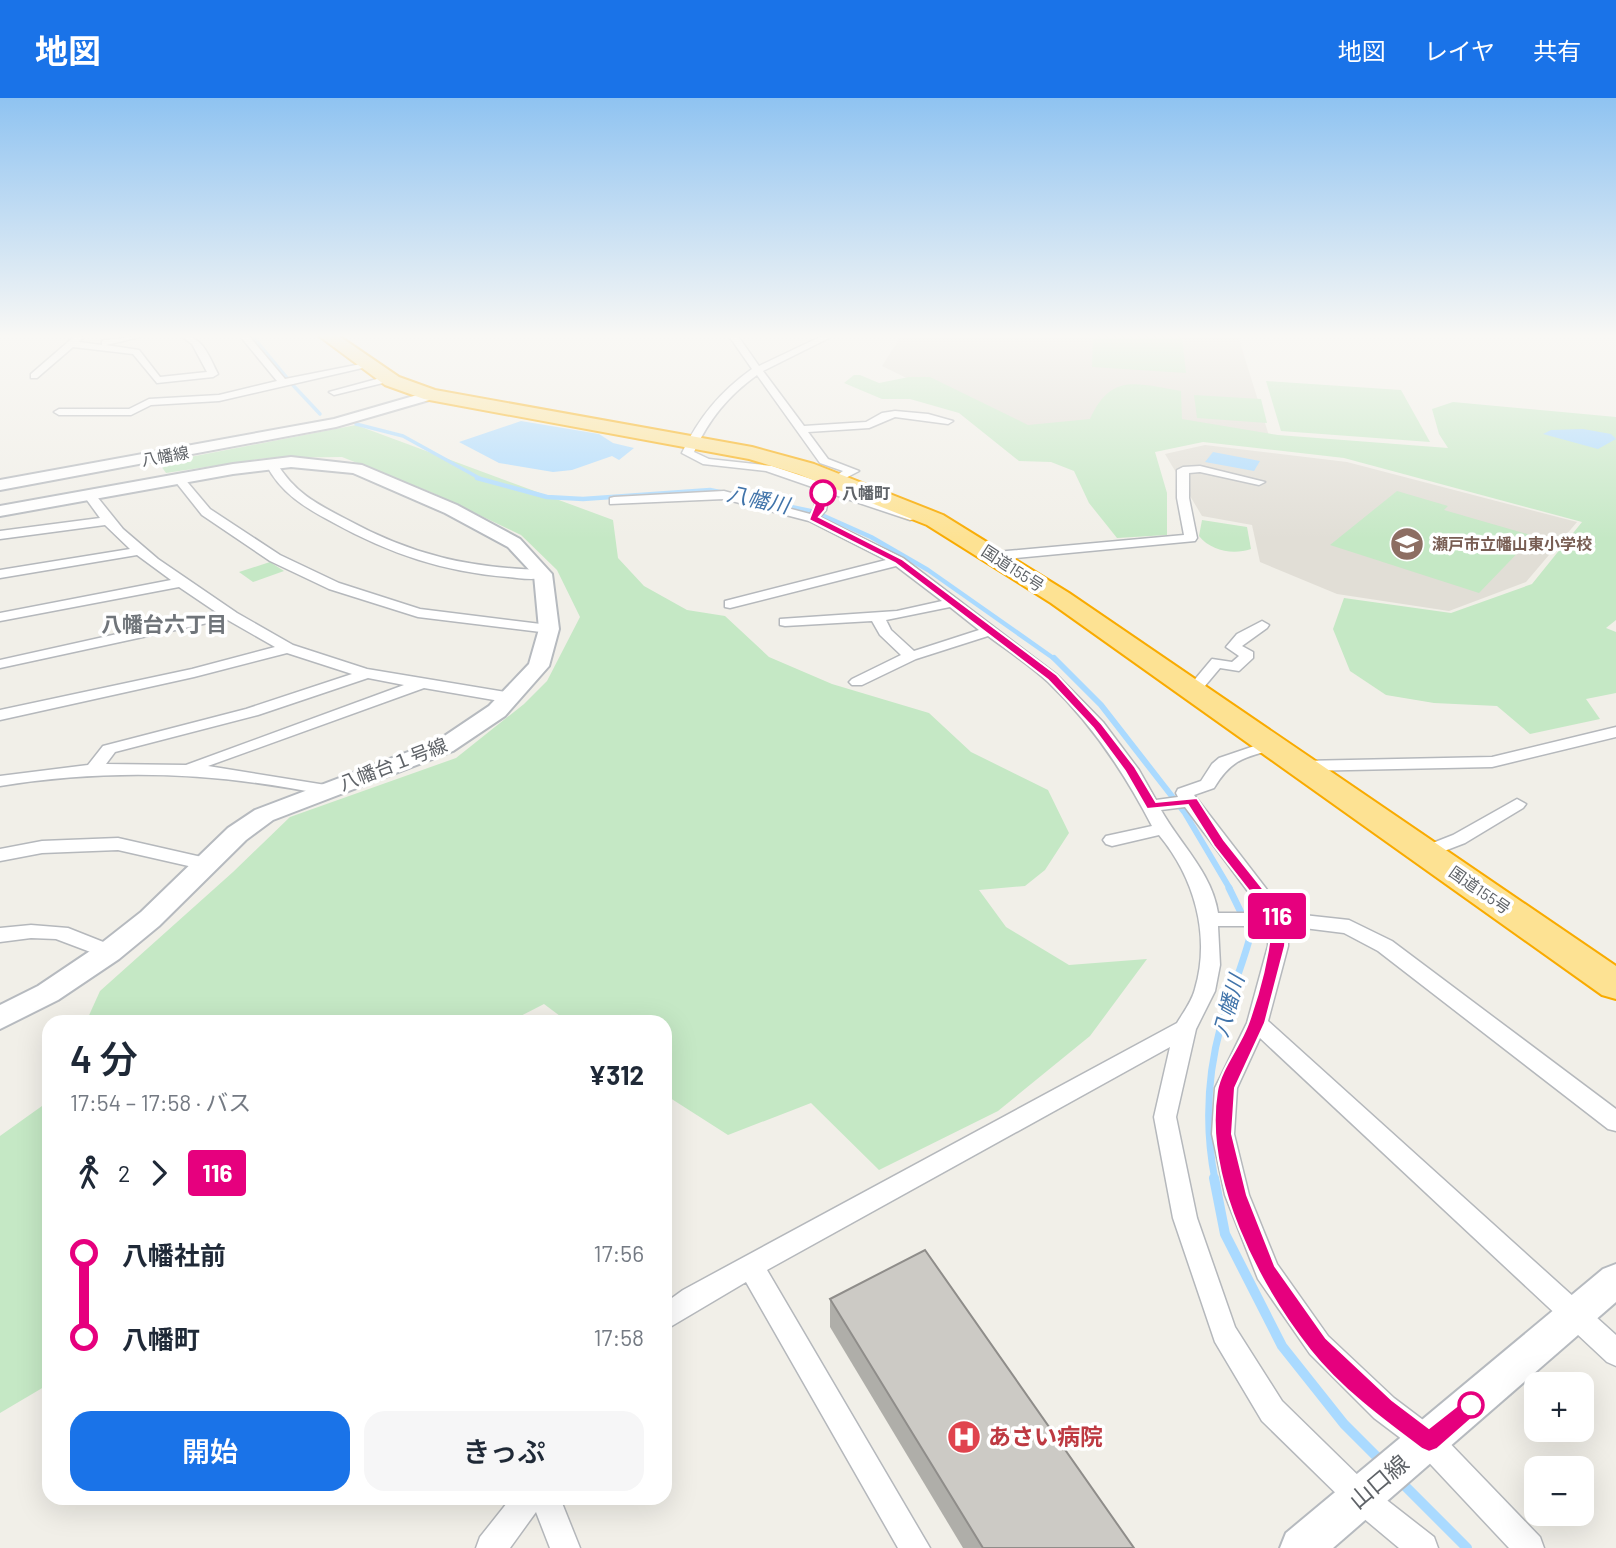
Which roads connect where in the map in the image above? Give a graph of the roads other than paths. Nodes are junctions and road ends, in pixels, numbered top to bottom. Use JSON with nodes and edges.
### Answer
{"nodes":[{"id":1,"x":146,"y":404,"type":"edge"},
{"id":2,"x":394,"y":404,"type":"edge"},
{"id":3,"x":402,"y":404,"type":"edge"},
{"id":4,"x":481,"y":404,"type":"edge"},
{"id":5,"x":719,"y":404,"type":"edge"},
{"id":6,"x":784,"y":404,"type":"edge"},
{"id":7,"x":59,"y":412,"type":"dead end"},
{"id":8,"x":948,"y":421,"type":"dead end"},
{"id":9,"x":804,"y":429,"type":"junction"},
{"id":10,"x":694,"y":441,"type":"junction"},
{"id":11,"x":272,"y":464,"type":"junction"},
{"id":12,"x":180,"y":479,"type":"junction"},
{"id":13,"x":0,"y":480,"type":"edge"},
{"id":14,"x":1259,"y":482,"type":"dead end"},
{"id":15,"x":830,"y":484,"type":"junction"},
{"id":16,"x":0,"y":485,"type":"edge"},
{"id":17,"x":90,"y":496,"type":"junction"},
{"id":18,"x":614,"y":501,"type":"dead end"},
{"id":19,"x":0,"y":510,"type":"edge"},
{"id":20,"x":816,"y":515,"type":"junction"},
{"id":21,"x":105,"y":521,"type":"junction"},
{"id":22,"x":0,"y":534,"type":"edge"},
{"id":23,"x":139,"y":551,"type":"junction"},
{"id":24,"x":996,"y":556,"type":"junction"},
{"id":25,"x":898,"y":561,"type":"junction"},
{"id":26,"x":0,"y":574,"type":"edge"},
{"id":27,"x":543,"y":574,"type":"junction"},
{"id":28,"x":182,"y":582,"type":"junction"},
{"id":29,"x":730,"y":604,"type":"dead end"},
{"id":30,"x":952,"y":604,"type":"junction"},
{"id":31,"x":228,"y":614,"type":"junction"},
{"id":32,"x":0,"y":617,"type":"edge"},
{"id":33,"x":877,"y":617,"type":"junction"},
{"id":34,"x":785,"y":622,"type":"dead end"},
{"id":35,"x":1262,"y":625,"type":"dead end"},
{"id":36,"x":549,"y":629,"type":"junction"},
{"id":37,"x":988,"y":631,"type":"junction"},
{"id":38,"x":288,"y":648,"type":"junction"},
{"id":39,"x":912,"y":656,"type":"junction"},
{"id":40,"x":0,"y":664,"type":"edge"},
{"id":41,"x":371,"y":672,"type":"junction"},
{"id":42,"x":424,"y":682,"type":"junction"},
{"id":43,"x":857,"y":682,"type":"dead end"},
{"id":44,"x":1194,"y":691,"type":"junction"},
{"id":45,"x":512,"y":698,"type":"junction"},
{"id":46,"x":0,"y":715,"type":"edge"},
{"id":47,"x":1616,"y":732,"type":"edge"},
{"id":48,"x":1272,"y":745,"type":"junction"},
{"id":49,"x":1302,"y":766,"type":"junction"},
{"id":50,"x":94,"y":768,"type":"junction"},
{"id":51,"x":190,"y":768,"type":"junction"},
{"id":52,"x":0,"y":780,"type":"edge"},
{"id":53,"x":326,"y":790,"type":"junction"},
{"id":54,"x":1189,"y":801,"type":"junction"},
{"id":55,"x":1517,"y":804,"type":"dead end"},
{"id":56,"x":1156,"y":806,"type":"junction"},
{"id":57,"x":1163,"y":829,"type":"junction"},
{"id":58,"x":1112,"y":840,"type":"dead end"},
{"id":59,"x":1426,"y":852,"type":"junction"},
{"id":60,"x":0,"y":855,"type":"edge"},
{"id":61,"x":206,"y":864,"type":"junction"},
{"id":62,"x":1270,"y":919,"type":"junction"},
{"id":63,"x":1207,"y":920,"type":"junction"},
{"id":64,"x":0,"y":935,"type":"edge"},
{"id":65,"x":109,"y":952,"type":"junction"},
{"id":66,"x":1616,"y":985,"type":"edge"},
{"id":67,"x":0,"y":1018,"type":"edge"},
{"id":68,"x":1256,"y":1023,"type":"junction"},
{"id":69,"x":1185,"y":1029,"type":"junction"},
{"id":70,"x":1616,"y":1122,"type":"edge"},
{"id":71,"x":751,"y":1267,"type":"junction"},
{"id":72,"x":1616,"y":1280,"type":"edge"},
{"id":73,"x":672,"y":1313,"type":"edge"},
{"id":74,"x":1574,"y":1315,"type":"junction"},
{"id":75,"x":1616,"y":1353,"type":"edge"},
{"id":76,"x":1420,"y":1448,"type":"junction"},
{"id":77,"x":1366,"y":1492,"type":"junction"},
{"id":78,"x":524,"y":1505,"type":"edge"},
{"id":79,"x":548,"y":1505,"type":"edge"},
{"id":80,"x":491,"y":1548,"type":"edge"},
{"id":81,"x":565,"y":1548,"type":"edge"},
{"id":82,"x":915,"y":1548,"type":"edge"},
{"id":83,"x":1301,"y":1548,"type":"edge"},
{"id":84,"x":1423,"y":1548,"type":"edge"},
{"id":85,"x":1529,"y":1548,"type":"edge"}],
"edges":[{"from":1,"to":7,"type":"street"},
{"from":2,"to":13,"type":"street","name":"八幡線"},
{"from":3,"to":16,"type":"street","name":"八幡線"},
{"from":4,"to":10,"type":"highway","name":"国道155号"},
{"from":5,"to":10,"type":"street"},
{"from":6,"to":9,"type":"street"},
{"from":8,"to":9,"type":"street"},
{"from":9,"to":15,"type":"street"},
{"from":10,"to":15,"type":"highway","name":"国道155号"},
{"from":11,"to":12,"type":"street"},
{"from":11,"to":27,"type":"street"},
{"from":11,"to":27,"type":"street"},
{"from":12,"to":17,"type":"street"},
{"from":12,"to":36,"type":"street"},
{"from":14,"to":24,"type":"street"},
{"from":15,"to":20,"type":"street"},
{"from":15,"to":24,"type":"highway","name":"国道155号"},
{"from":17,"to":19,"type":"street"},
{"from":17,"to":21,"type":"street"},
{"from":18,"to":20,"type":"street"},
{"from":20,"to":25,"type":"street"},
{"from":21,"to":22,"type":"street"},
{"from":21,"to":23,"type":"street"},
{"from":23,"to":26,"type":"street"},
{"from":23,"to":28,"type":"street"},
{"from":24,"to":44,"type":"highway","name":"国道155号"},
{"from":25,"to":29,"type":"street"},
{"from":25,"to":30,"type":"street"},
{"from":27,"to":36,"type":"street","name":"八幡台１号線"},
{"from":28,"to":31,"type":"street"},
{"from":28,"to":32,"type":"street"},
{"from":30,"to":33,"type":"street"},
{"from":30,"to":37,"type":"street"},
{"from":31,"to":38,"type":"street"},
{"from":31,"to":40,"type":"street"},
{"from":33,"to":34,"type":"street"},
{"from":33,"to":39,"type":"street"},
{"from":35,"to":44,"type":"street"},
{"from":36,"to":45,"type":"street","name":"八幡台１号線"},
{"from":37,"to":39,"type":"street"},
{"from":37,"to":56,"type":"street"},
{"from":38,"to":41,"type":"street"},
{"from":38,"to":46,"type":"street"},
{"from":39,"to":43,"type":"street"},
{"from":41,"to":42,"type":"street"},
{"from":41,"to":50,"type":"street"},
{"from":42,"to":45,"type":"street"},
{"from":42,"to":51,"type":"street"},
{"from":44,"to":48,"type":"highway","name":"国道155号"},
{"from":45,"to":53,"type":"street","name":"八幡台１号線"},
{"from":47,"to":49,"type":"street"},
{"from":48,"to":49,"type":"highway","name":"国道155号"},
{"from":48,"to":54,"type":"street"},
{"from":49,"to":59,"type":"highway","name":"国道155号"},
{"from":50,"to":51,"type":"street"},
{"from":50,"to":52,"type":"street"},
{"from":51,"to":53,"type":"street"},
{"from":53,"to":61,"type":"street","name":"八幡台１号線"},
{"from":54,"to":56,"type":"street"},
{"from":54,"to":62,"type":"street"},
{"from":55,"to":59,"type":"street"},
{"from":56,"to":57,"type":"street"},
{"from":57,"to":58,"type":"street"},
{"from":57,"to":63,"type":"street"},
{"from":59,"to":66,"type":"highway","name":"国道155号"},
{"from":60,"to":61,"type":"street"},
{"from":61,"to":65,"type":"street","name":"八幡台１号線"},
{"from":62,"to":63,"type":"street"},
{"from":62,"to":68,"type":"street"},
{"from":62,"to":70,"type":"street"},
{"from":63,"to":69,"type":"street"},
{"from":64,"to":65,"type":"street"},
{"from":65,"to":67,"type":"street","name":"八幡台１号線"},
{"from":68,"to":74,"type":"street"},
{"from":68,"to":76,"type":"street"},
{"from":69,"to":71,"type":"street"},
{"from":69,"to":77,"type":"street"},
{"from":71,"to":73,"type":"street"},
{"from":71,"to":82,"type":"street"},
{"from":72,"to":74,"type":"street","name":"山口線"},
{"from":74,"to":75,"type":"street"},
{"from":74,"to":76,"type":"street","name":"山口線"},
{"from":76,"to":77,"type":"street","name":"山口線"},
{"from":76,"to":85,"type":"street"},
{"from":77,"to":83,"type":"street","name":"山口線"},
{"from":77,"to":84,"type":"street"},
{"from":78,"to":80,"type":"street"},
{"from":79,"to":81,"type":"street"}]}
